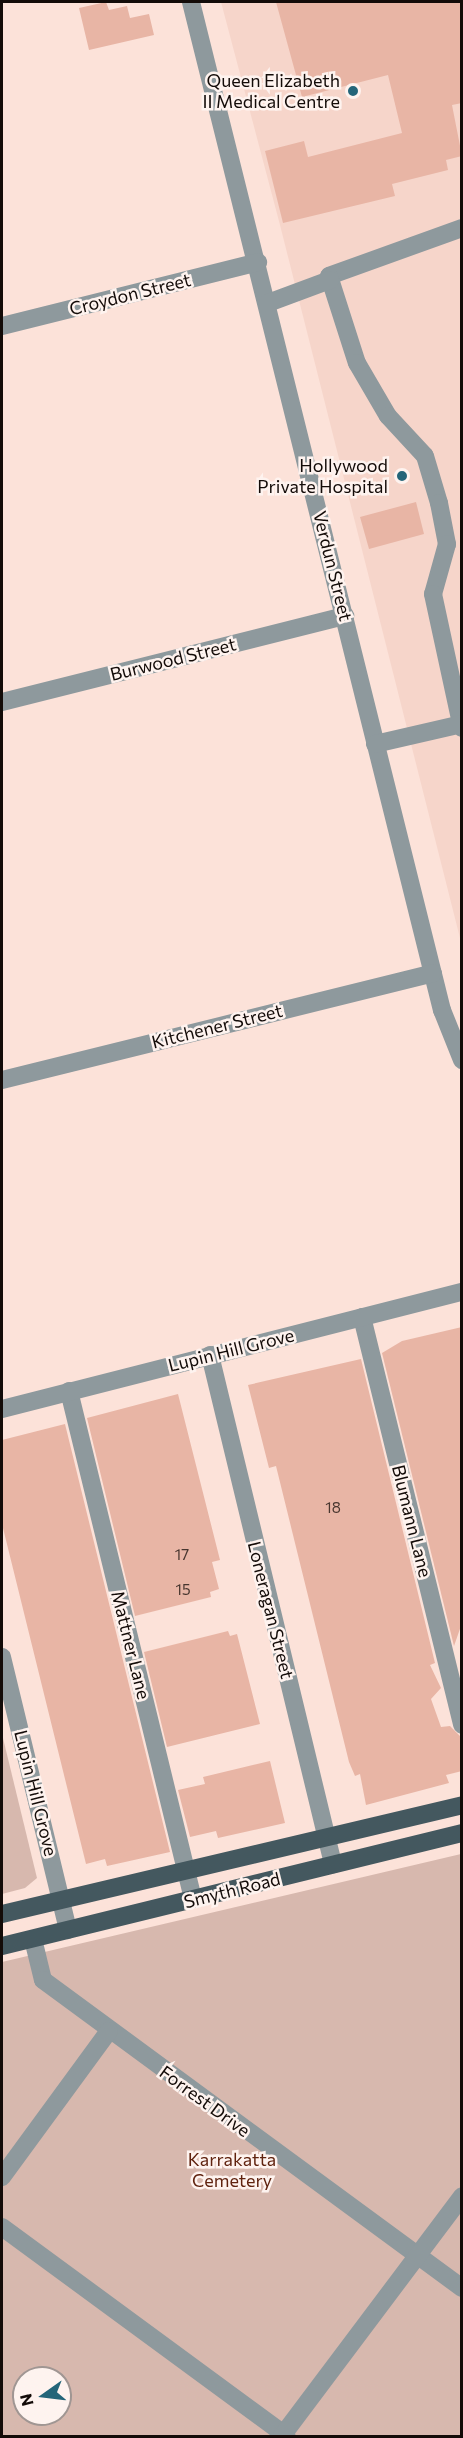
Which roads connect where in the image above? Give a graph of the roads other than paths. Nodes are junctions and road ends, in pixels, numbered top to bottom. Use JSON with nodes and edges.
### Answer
{"nodes":[{"id":1,"x":192,"y":2,"type":"edge"},
{"id":2,"x":462,"y":228,"type":"edge"},
{"id":3,"x":258,"y":262,"type":"junction"},
{"id":4,"x":330,"y":280,"type":"junction"},
{"id":5,"x":268,"y":303,"type":"junction"},
{"id":6,"x":2,"y":326,"type":"edge"},
{"id":7,"x":345,"y":616,"type":"junction"},
{"id":8,"x":2,"y":702,"type":"edge"},
{"id":9,"x":461,"y":726,"type":"edge"},
{"id":10,"x":375,"y":744,"type":"junction"},
{"id":11,"x":432,"y":973,"type":"junction"},
{"id":12,"x":459,"y":1048,"type":"edge"},
{"id":13,"x":2,"y":1080,"type":"edge"},
{"id":14,"x":462,"y":1292,"type":"edge"},
{"id":15,"x":362,"y":1317,"type":"junction"},
{"id":16,"x":210,"y":1355,"type":"junction"},
{"id":17,"x":69,"y":1391,"type":"junction"},
{"id":18,"x":2,"y":1408,"type":"edge"},
{"id":19,"x":2,"y":1657,"type":"edge"},
{"id":20,"x":462,"y":1725,"type":"edge"},
{"id":21,"x":462,"y":1805,"type":"edge"},
{"id":22,"x":462,"y":1833,"type":"edge"},
{"id":23,"x":326,"y":1836,"type":"junction"},
{"id":24,"x":333,"y":1864,"type":"junction"},
{"id":25,"x":185,"y":1869,"type":"junction"},
{"id":26,"x":61,"y":1898,"type":"junction"},
{"id":27,"x":193,"y":1899,"type":"junction"},
{"id":28,"x":2,"y":1914,"type":"edge"},
{"id":29,"x":68,"y":1930,"type":"junction"},
{"id":30,"x":33,"y":1939,"type":"junction"},
{"id":31,"x":2,"y":1946,"type":"edge"},
{"id":32,"x":109,"y":2031,"type":"junction"},
{"id":33,"x":2,"y":2177,"type":"edge"},
{"id":34,"x":462,"y":2196,"type":"edge"},
{"id":35,"x":2,"y":2227,"type":"edge"},
{"id":36,"x":418,"y":2256,"type":"junction"},
{"id":37,"x":462,"y":2288,"type":"edge"},
{"id":38,"x":284,"y":2436,"type":"edge"}],
"edges":[{"from":1,"to":3,"type":"street","name":"Verdun Street"},
{"from":2,"to":4,"type":"street"},
{"from":3,"to":5,"type":"street","name":"Verdun Street"},
{"from":3,"to":6,"type":"street","name":"Croydon Street"},
{"from":4,"to":5,"type":"street"},
{"from":4,"to":9,"type":"street"},
{"from":5,"to":7,"type":"street","name":"Verdun Street"},
{"from":7,"to":8,"type":"street","name":"Burwood Street"},
{"from":7,"to":10,"type":"street","name":"Verdun Street"},
{"from":9,"to":10,"type":"street"},
{"from":10,"to":11,"type":"street","name":"Verdun Street"},
{"from":11,"to":12,"type":"street","name":"Verdun Street"},
{"from":11,"to":13,"type":"street","name":"Kitchener Street"},
{"from":14,"to":15,"type":"street","name":"Lupin Hill Grove"},
{"from":15,"to":16,"type":"street","name":"Lupin Hill Grove"},
{"from":15,"to":20,"type":"street","name":"Blumann Lane"},
{"from":16,"to":17,"type":"street","name":"Lupin Hill Grove"},
{"from":16,"to":23,"type":"street","name":"Loneragan Street"},
{"from":17,"to":18,"type":"street","name":"Lupin Hill Grove"},
{"from":17,"to":25,"type":"street","name":"Mattner Lane"},
{"from":19,"to":26,"type":"street","name":"Lupin Hill Grove"},
{"from":21,"to":23,"type":"main road","name":"Smyth Road"},
{"from":22,"to":24,"type":"main road","name":"Smyth Road"},
{"from":23,"to":24,"type":"street","name":"Loneragan Street"},
{"from":23,"to":25,"type":"main road","name":"Smyth Road"},
{"from":24,"to":27,"type":"main road","name":"Smyth Road"},
{"from":25,"to":26,"type":"main road","name":"Smyth Road"},
{"from":25,"to":27,"type":"street","name":"Mattner Lane"},
{"from":26,"to":28,"type":"main road","name":"Smyth Road"},
{"from":26,"to":29,"type":"street","name":"Lupin Hill Grove"},
{"from":27,"to":29,"type":"main road","name":"Smyth Road"},
{"from":29,"to":30,"type":"main road","name":"Smyth Road"},
{"from":30,"to":31,"type":"main road","name":"Smyth Road"},
{"from":30,"to":32,"type":"street","name":"Forrest Drive"},
{"from":32,"to":33,"type":"street"},
{"from":32,"to":36,"type":"street","name":"Forrest Drive"},
{"from":34,"to":36,"type":"street"},
{"from":35,"to":38,"type":"street"},
{"from":36,"to":37,"type":"street","name":"Forrest Drive"},
{"from":36,"to":38,"type":"street"}]}
